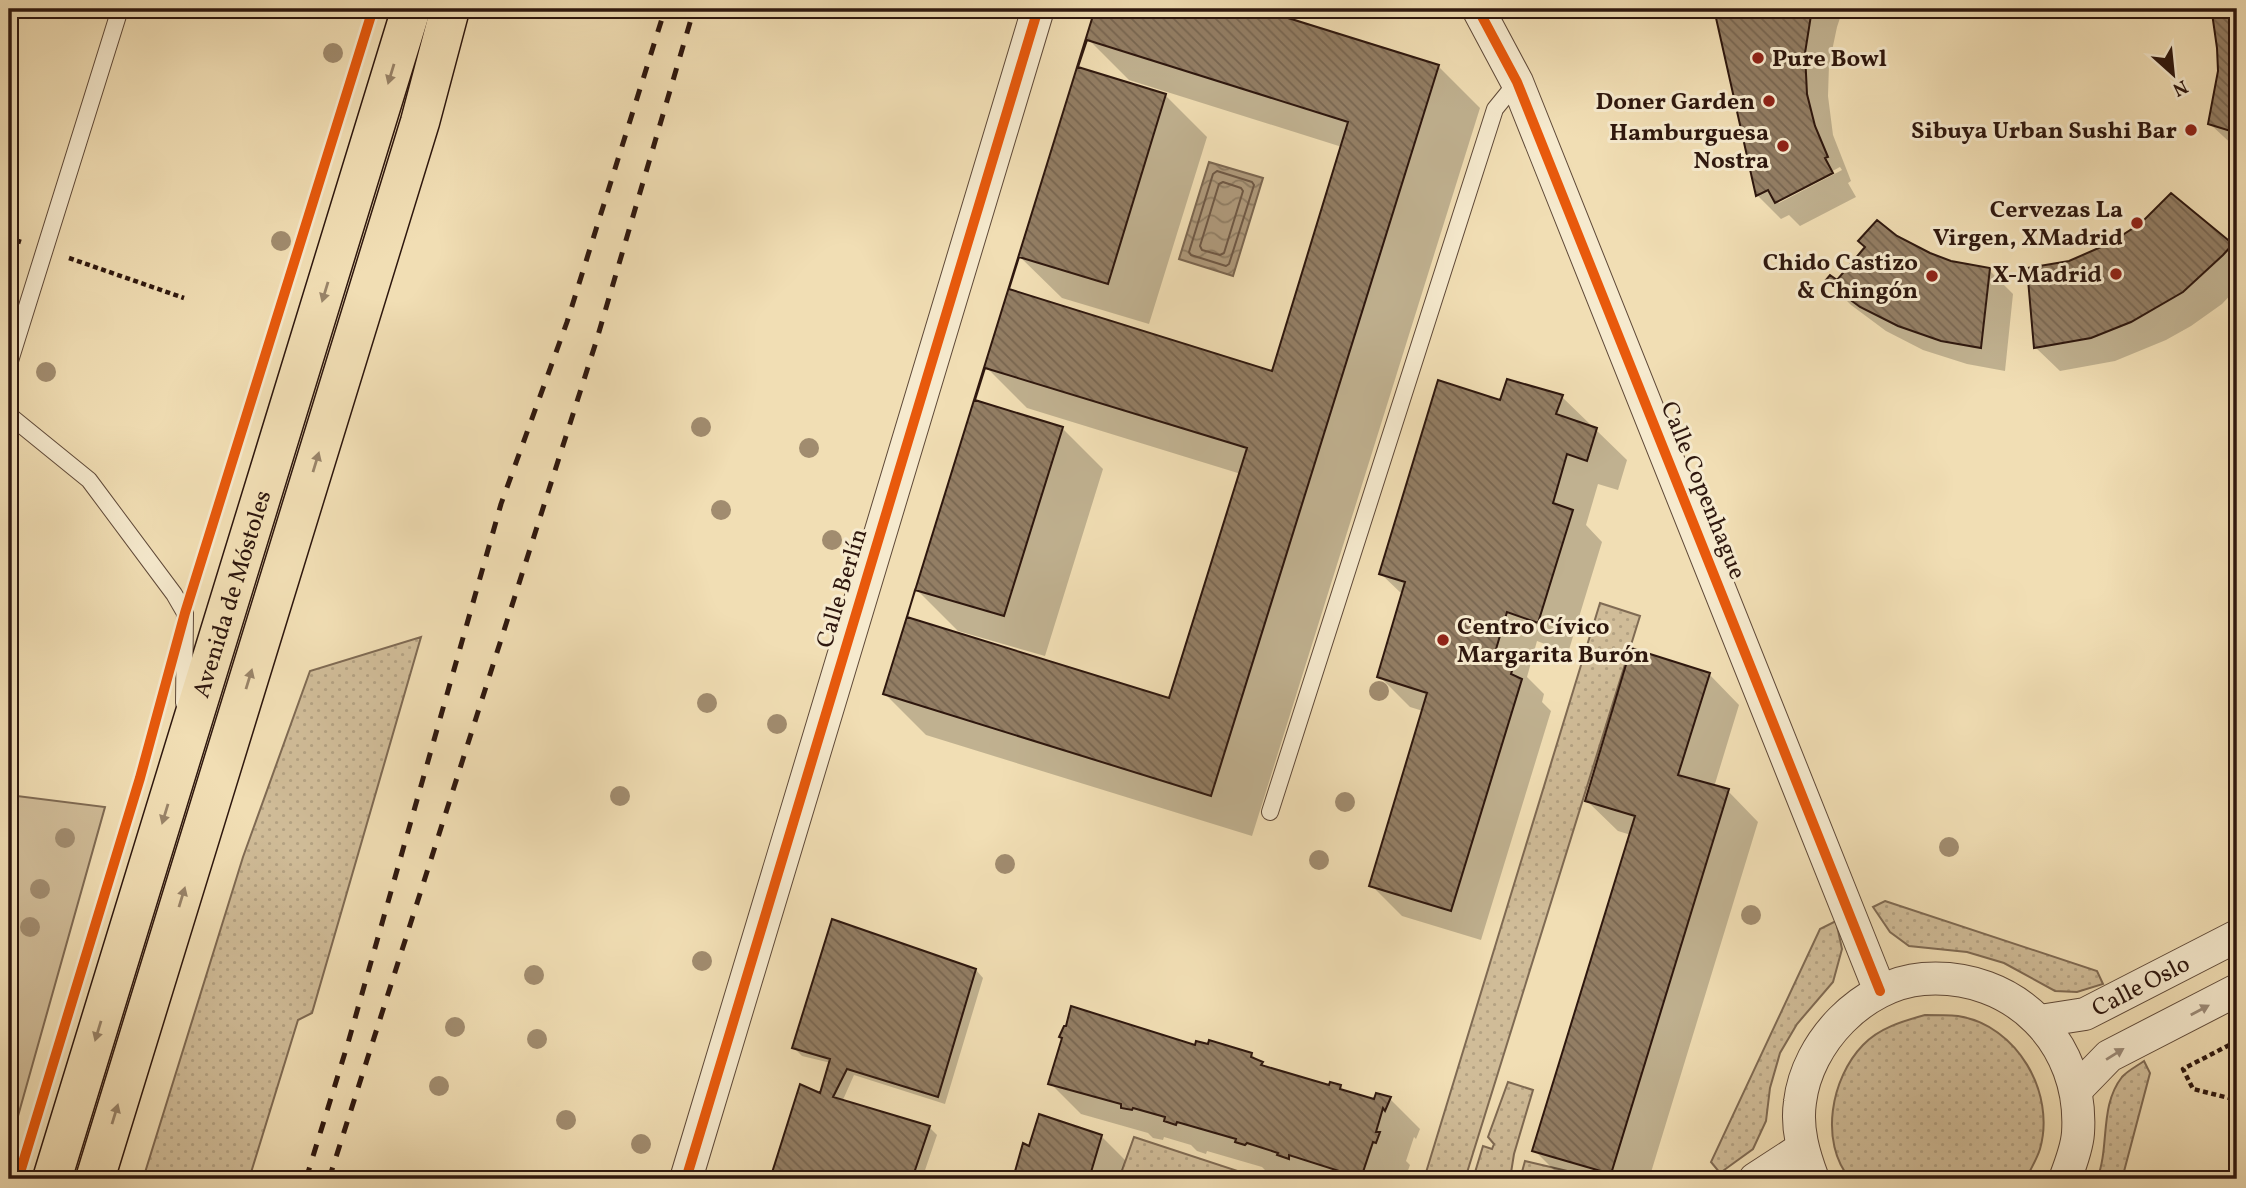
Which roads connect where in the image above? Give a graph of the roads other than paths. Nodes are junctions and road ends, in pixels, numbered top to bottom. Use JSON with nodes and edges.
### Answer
{"nodes":[{"id":1,"x":120,"y":9,"type":"edge"},
{"id":2,"x":411,"y":9,"type":"edge"},
{"id":3,"x":450,"y":9,"type":"edge"},
{"id":4,"x":1038,"y":9,"type":"edge"},
{"id":5,"x":1478,"y":9,"type":"edge"},
{"id":6,"x":1517,"y":82,"type":"junction"},
{"id":7,"x":9,"y":364,"type":"edge"},
{"id":8,"x":9,"y":415,"type":"edge"},
{"id":9,"x":183,"y":756,"type":"junction"},
{"id":10,"x":1270,"y":812,"type":"dead end"},
{"id":11,"x":2237,"y":936,"type":"edge"},
{"id":12,"x":2237,"y":990,"type":"edge"},
{"id":13,"x":1880,"y":991,"type":"junction"},
{"id":14,"x":2040,"y":1021,"type":"junction"},
{"id":15,"x":2076,"y":1090,"type":"junction"},
{"id":16,"x":1801,"y":1149,"type":"junction"},
{"id":17,"x":51,"y":1179,"type":"edge"},
{"id":18,"x":95,"y":1179,"type":"edge"},
{"id":19,"x":686,"y":1179,"type":"edge"},
{"id":20,"x":1755,"y":1179,"type":"edge"},
{"id":21,"x":1813,"y":1179,"type":"edge"},
{"id":22,"x":2065,"y":1179,"type":"edge"}],
"edges":[{"from":1,"to":7,"type":"lane"},
{"from":2,"to":9,"type":"main road","name":"Avenida de Móstoles","one_way":true},
{"from":18,"to":3,"type":"main road","name":"Avenida de Móstoles","one_way":true},
{"from":4,"to":19,"type":"street","name":"Calle Berlín"},
{"from":5,"to":6,"type":"street","name":"Calle Copenhague"},
{"from":6,"to":10,"type":"lane"},
{"from":6,"to":13,"type":"street","name":"Calle Copenhague"},
{"from":8,"to":9,"type":"lane"},
{"from":9,"to":17,"type":"main road","name":"Avenida de Móstoles","one_way":true},
{"from":11,"to":14,"type":"street","name":"Calle Oslo"},
{"from":15,"to":12,"type":"street","name":"Calle Oslo","one_way":true},
{"from":13,"to":14,"type":"street"},
{"from":13,"to":16,"type":"street"},
{"from":14,"to":15,"type":"street"},
{"from":15,"to":22,"type":"street"},
{"from":16,"to":20,"type":"street"},
{"from":16,"to":21,"type":"street"}]}
